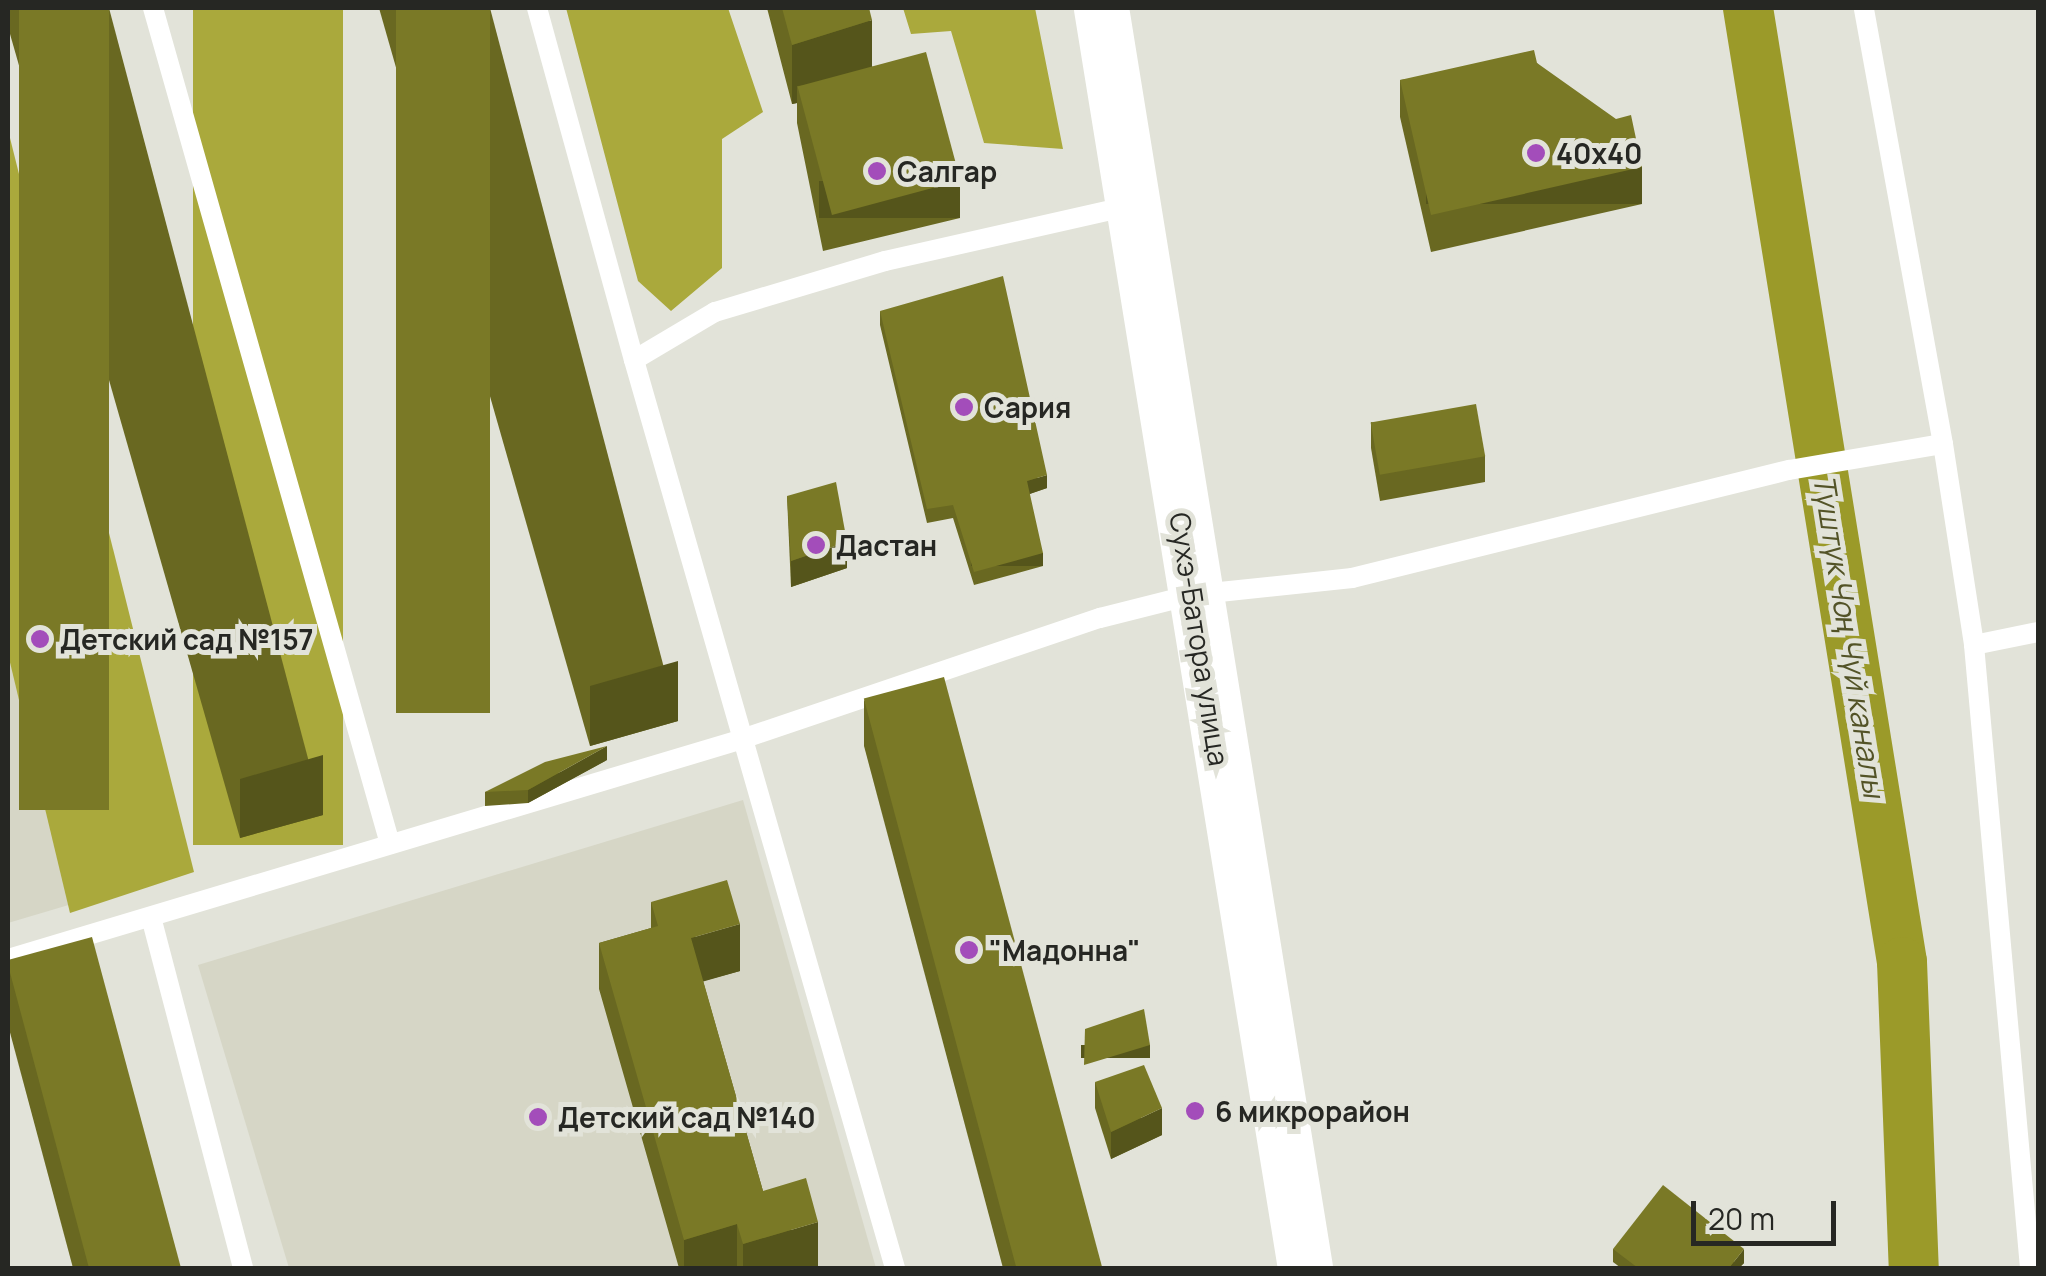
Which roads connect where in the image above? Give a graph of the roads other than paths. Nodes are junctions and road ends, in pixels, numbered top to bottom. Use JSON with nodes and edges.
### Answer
{"nodes":[{"id":1,"x":153,"y":8,"type":"edge"},
{"id":2,"x":538,"y":8,"type":"edge"},
{"id":3,"x":1101,"y":8,"type":"edge"},
{"id":4,"x":1864,"y":8,"type":"edge"},
{"id":5,"x":1136,"y":204,"type":"junction"},
{"id":6,"x":634,"y":360,"type":"junction"},
{"id":7,"x":1943,"y":444,"type":"junction"},
{"id":8,"x":1191,"y":594,"type":"junction"},
{"id":9,"x":2038,"y":632,"type":"edge"},
{"id":10,"x":1974,"y":645,"type":"junction"},
{"id":11,"x":736,"y":741,"type":"junction"},
{"id":12,"x":390,"y":844,"type":"junction"},
{"id":13,"x":151,"y":917,"type":"junction"},
{"id":14,"x":8,"y":958,"type":"edge"},
{"id":15,"x":243,"y":1268,"type":"edge"},
{"id":16,"x":895,"y":1268,"type":"edge"},
{"id":17,"x":1305,"y":1268,"type":"edge"},
{"id":18,"x":2030,"y":1268,"type":"edge"}],
"edges":[{"from":1,"to":12,"type":"lane"},
{"from":2,"to":6,"type":"lane"},
{"from":3,"to":5,"type":"main road","name":"Сухэ-Батора улица"},
{"from":4,"to":7,"type":"lane"},
{"from":5,"to":6,"type":"lane"},
{"from":5,"to":8,"type":"main road","name":"Сухэ-Батора улица"},
{"from":6,"to":11,"type":"lane"},
{"from":7,"to":8,"type":"lane"},
{"from":7,"to":10,"type":"lane"},
{"from":8,"to":11,"type":"lane"},
{"from":8,"to":17,"type":"main road","name":"Сухэ-Батора улица"},
{"from":9,"to":10,"type":"lane"},
{"from":10,"to":18,"type":"lane"},
{"from":11,"to":12,"type":"lane"},
{"from":11,"to":16,"type":"lane"},
{"from":12,"to":13,"type":"lane"},
{"from":13,"to":14,"type":"lane"},
{"from":13,"to":15,"type":"lane"}]}
